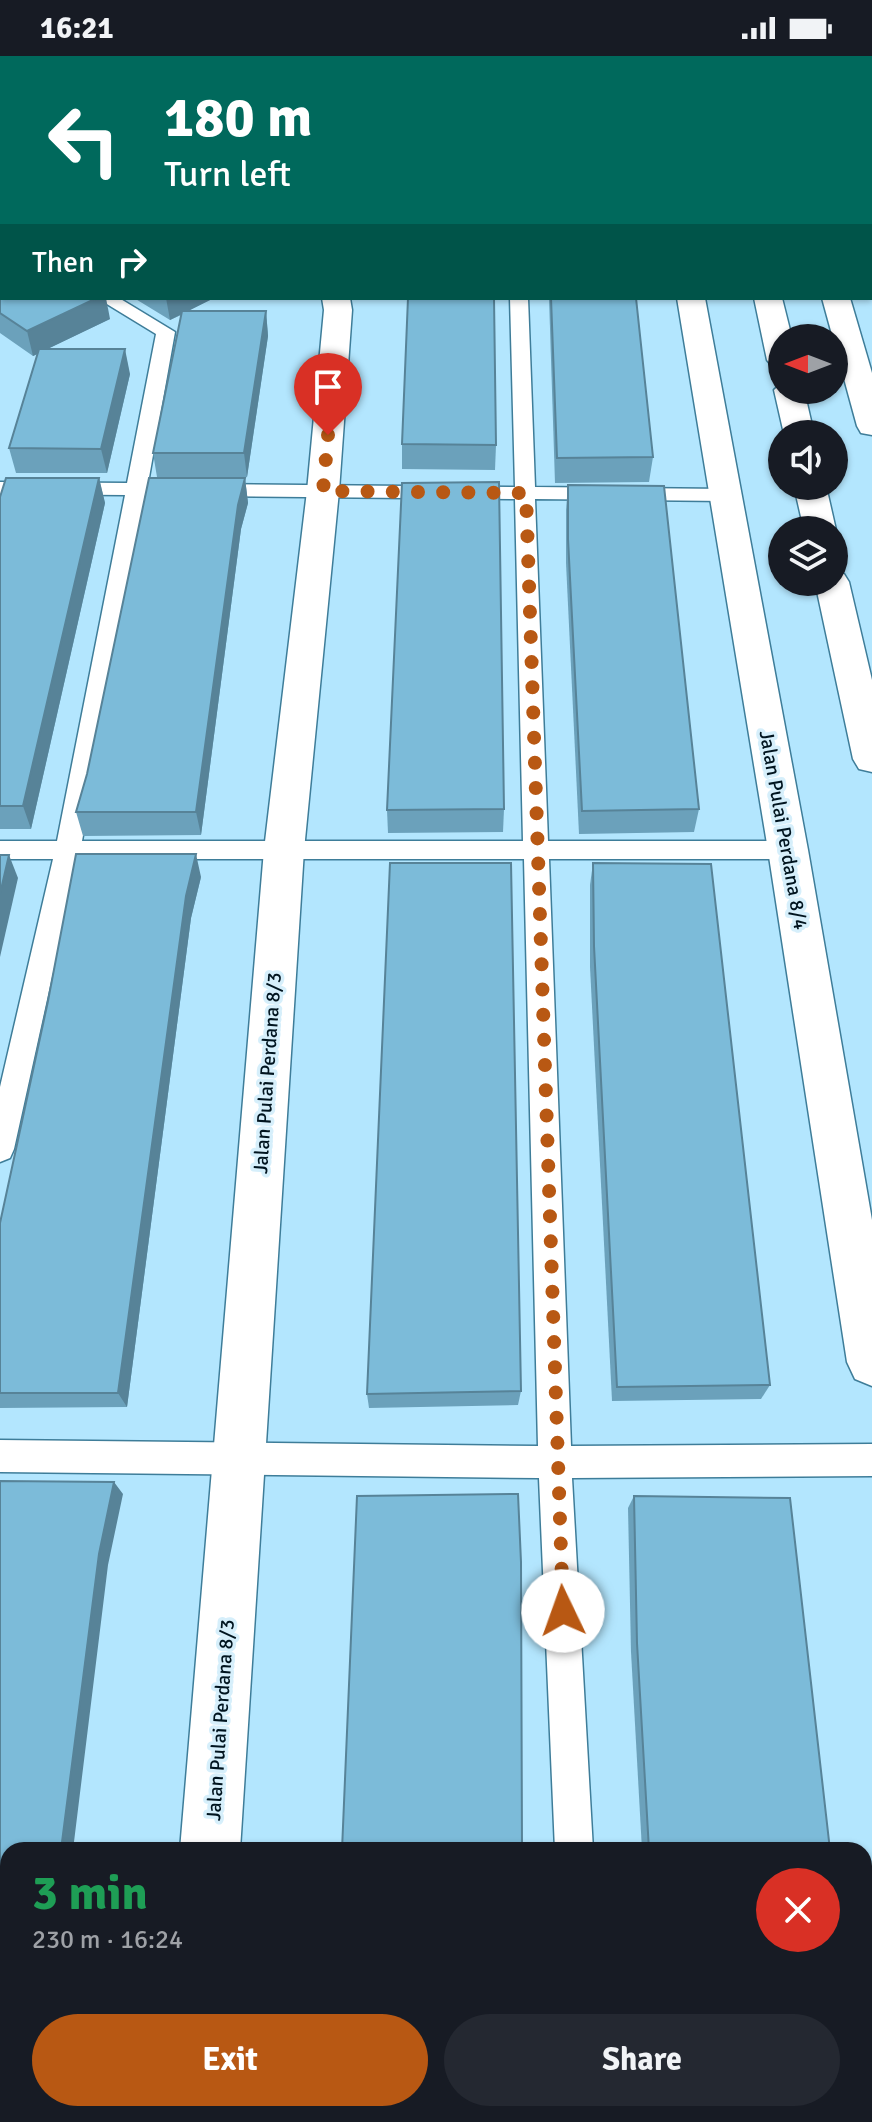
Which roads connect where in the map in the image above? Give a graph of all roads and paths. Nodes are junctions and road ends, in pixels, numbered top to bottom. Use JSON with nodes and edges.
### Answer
{"nodes":[{"id":1,"x":110,"y":300,"type":"edge"},
{"id":2,"x":336,"y":300,"type":"edge"},
{"id":3,"x":519,"y":300,"type":"edge"},
{"id":4,"x":691,"y":300,"type":"edge"},
{"id":5,"x":768,"y":300,"type":"edge"},
{"id":6,"x":837,"y":300,"type":"edge"},
{"id":7,"x":774,"y":324,"type":"edge"},
{"id":8,"x":872,"y":426,"type":"edge"},
{"id":9,"x":0,"y":488,"type":"edge"},
{"id":10,"x":137,"y":488,"type":"junction"},
{"id":11,"x":323,"y":491,"type":"junction"},
{"id":12,"x":526,"y":493,"type":"junction"},
{"id":13,"x":726,"y":495,"type":"junction"},
{"id":14,"x":835,"y":596,"type":"edge"},
{"id":15,"x":872,"y":759,"type":"edge"},
{"id":16,"x":538,"y":848,"type":"junction"},
{"id":17,"x":68,"y":849,"type":"junction"},
{"id":18,"x":0,"y":850,"type":"edge"},
{"id":19,"x":284,"y":850,"type":"junction"},
{"id":20,"x":788,"y":850,"type":"junction"},
{"id":21,"x":0,"y":1149,"type":"edge"},
{"id":22,"x":872,"y":1362,"type":"edge"},
{"id":23,"x":0,"y":1456,"type":"edge"},
{"id":24,"x":239,"y":1458,"type":"junction"},
{"id":25,"x":872,"y":1460,"type":"edge"},
{"id":26,"x":555,"y":1462,"type":"junction"},
{"id":27,"x":211,"y":1842,"type":"edge"},
{"id":28,"x":574,"y":1842,"type":"edge"}],
"edges":[{"from":1,"to":10,"type":"lane"},
{"from":2,"to":11,"type":"street","name":"Jalan Pulai Perdana 8/3"},
{"from":3,"to":12,"type":"lane"},
{"from":4,"to":13,"type":"street","name":"Jalan Pulai Perdana 8/4"},
{"from":5,"to":7,"type":"street"},
{"from":6,"to":8,"type":"street"},
{"from":9,"to":10,"type":"lane"},
{"from":10,"to":11,"type":"lane"},
{"from":10,"to":17,"type":"lane"},
{"from":11,"to":12,"type":"lane"},
{"from":11,"to":19,"type":"street","name":"Jalan Pulai Perdana 8/3"},
{"from":12,"to":13,"type":"lane"},
{"from":12,"to":16,"type":"lane"},
{"from":13,"to":20,"type":"street","name":"Jalan Pulai Perdana 8/4"},
{"from":14,"to":15,"type":"street"},
{"from":16,"to":19,"type":"lane"},
{"from":16,"to":20,"type":"lane"},
{"from":16,"to":26,"type":"lane"},
{"from":17,"to":18,"type":"lane"},
{"from":17,"to":19,"type":"lane"},
{"from":17,"to":21,"type":"lane"},
{"from":19,"to":24,"type":"street","name":"Jalan Pulai Perdana 8/3"},
{"from":20,"to":22,"type":"street","name":"Jalan Pulai Perdana 8/4"},
{"from":23,"to":24,"type":"lane"},
{"from":24,"to":26,"type":"lane"},
{"from":24,"to":27,"type":"street","name":"Jalan Pulai Perdana 8/3"},
{"from":25,"to":26,"type":"lane"},
{"from":26,"to":28,"type":"lane"}]}
